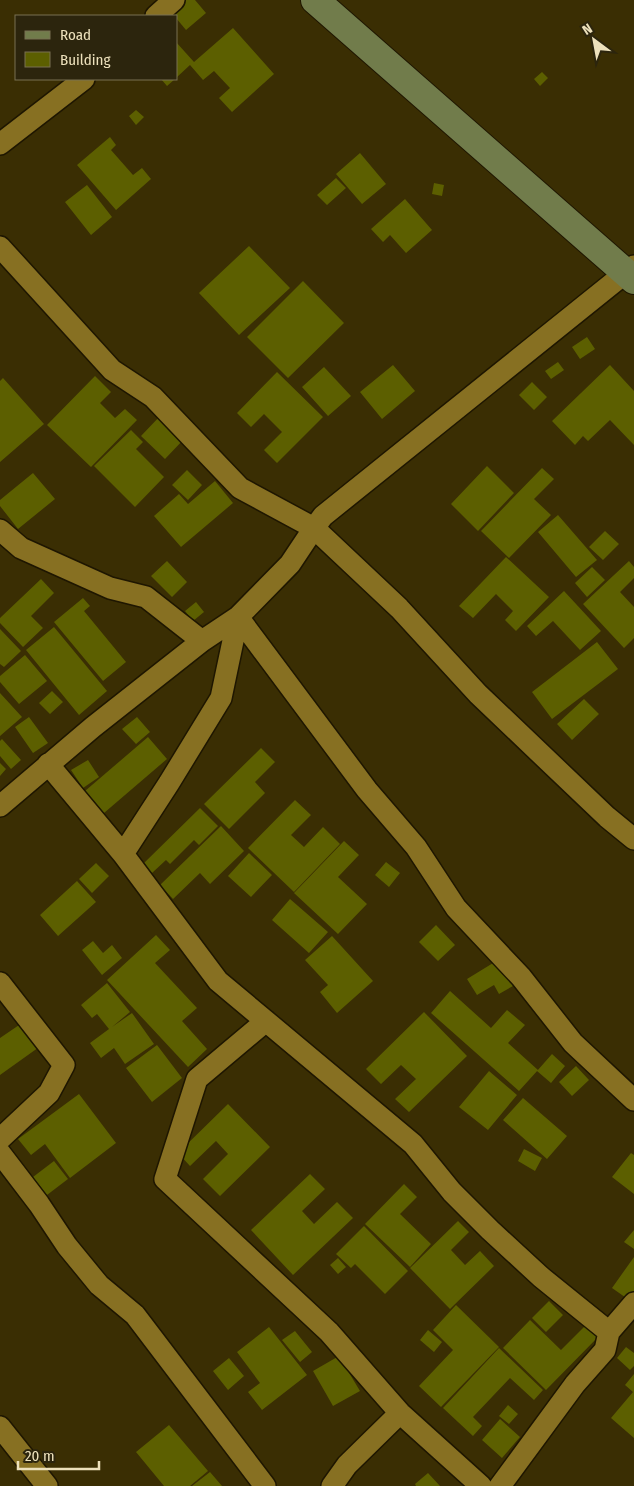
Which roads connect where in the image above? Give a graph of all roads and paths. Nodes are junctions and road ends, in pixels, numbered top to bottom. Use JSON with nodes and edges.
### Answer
{"nodes":[{"id":1,"x":174,"y":0,"type":"edge"},
{"id":2,"x":315,"y":0,"type":"edge"},
{"id":3,"x":157,"y":15,"type":"edge"},
{"id":4,"x":83,"y":80,"type":"edge"},
{"id":5,"x":0,"y":144,"type":"edge"},
{"id":6,"x":0,"y":247,"type":"edge"},
{"id":7,"x":631,"y":273,"type":"edge"},
{"id":8,"x":314,"y":528,"type":"junction"},
{"id":9,"x":0,"y":530,"type":"edge"},
{"id":10,"x":238,"y":617,"type":"junction"},
{"id":11,"x":202,"y":641,"type":"junction"},
{"id":12,"x":48,"y":764,"type":"junction"},
{"id":13,"x":0,"y":806,"type":"edge"},
{"id":14,"x":634,"y":839,"type":"edge"},
{"id":15,"x":123,"y":854,"type":"junction"},
{"id":16,"x":0,"y":983,"type":"edge"},
{"id":17,"x":266,"y":1021,"type":"junction"},
{"id":18,"x":634,"y":1100,"type":"edge"},
{"id":19,"x":0,"y":1138,"type":"edge"},
{"id":20,"x":0,"y":1153,"type":"edge"},
{"id":21,"x":634,"y":1303,"type":"edge"},
{"id":22,"x":609,"y":1332,"type":"junction"},
{"id":23,"x":400,"y":1414,"type":"junction"},
{"id":24,"x":0,"y":1427,"type":"edge"},
{"id":25,"x":47,"y":1486,"type":"edge"},
{"id":26,"x":265,"y":1486,"type":"edge"},
{"id":27,"x":332,"y":1486,"type":"edge"},
{"id":28,"x":481,"y":1486,"type":"edge"},
{"id":29,"x":500,"y":1486,"type":"edge"}],
"edges":[{"from":1,"to":3,"type":"street"},
{"from":2,"to":7,"type":"street"},
{"from":4,"to":5,"type":"street"},
{"from":6,"to":8,"type":"street"},
{"from":7,"to":8,"type":"street"},
{"from":8,"to":10,"type":"street"},
{"from":8,"to":14,"type":"street"},
{"from":9,"to":11,"type":"street"},
{"from":10,"to":11,"type":"street"},
{"from":10,"to":15,"type":"street"},
{"from":10,"to":18,"type":"street"},
{"from":11,"to":12,"type":"street"},
{"from":12,"to":13,"type":"street"},
{"from":12,"to":15,"type":"street"},
{"from":15,"to":17,"type":"street"},
{"from":16,"to":19,"type":"street"},
{"from":17,"to":22,"type":"street"},
{"from":17,"to":23,"type":"street"},
{"from":20,"to":26,"type":"street"},
{"from":21,"to":22,"type":"street"},
{"from":22,"to":29,"type":"street"},
{"from":23,"to":27,"type":"street"},
{"from":23,"to":28,"type":"street"},
{"from":24,"to":25,"type":"street"}]}
